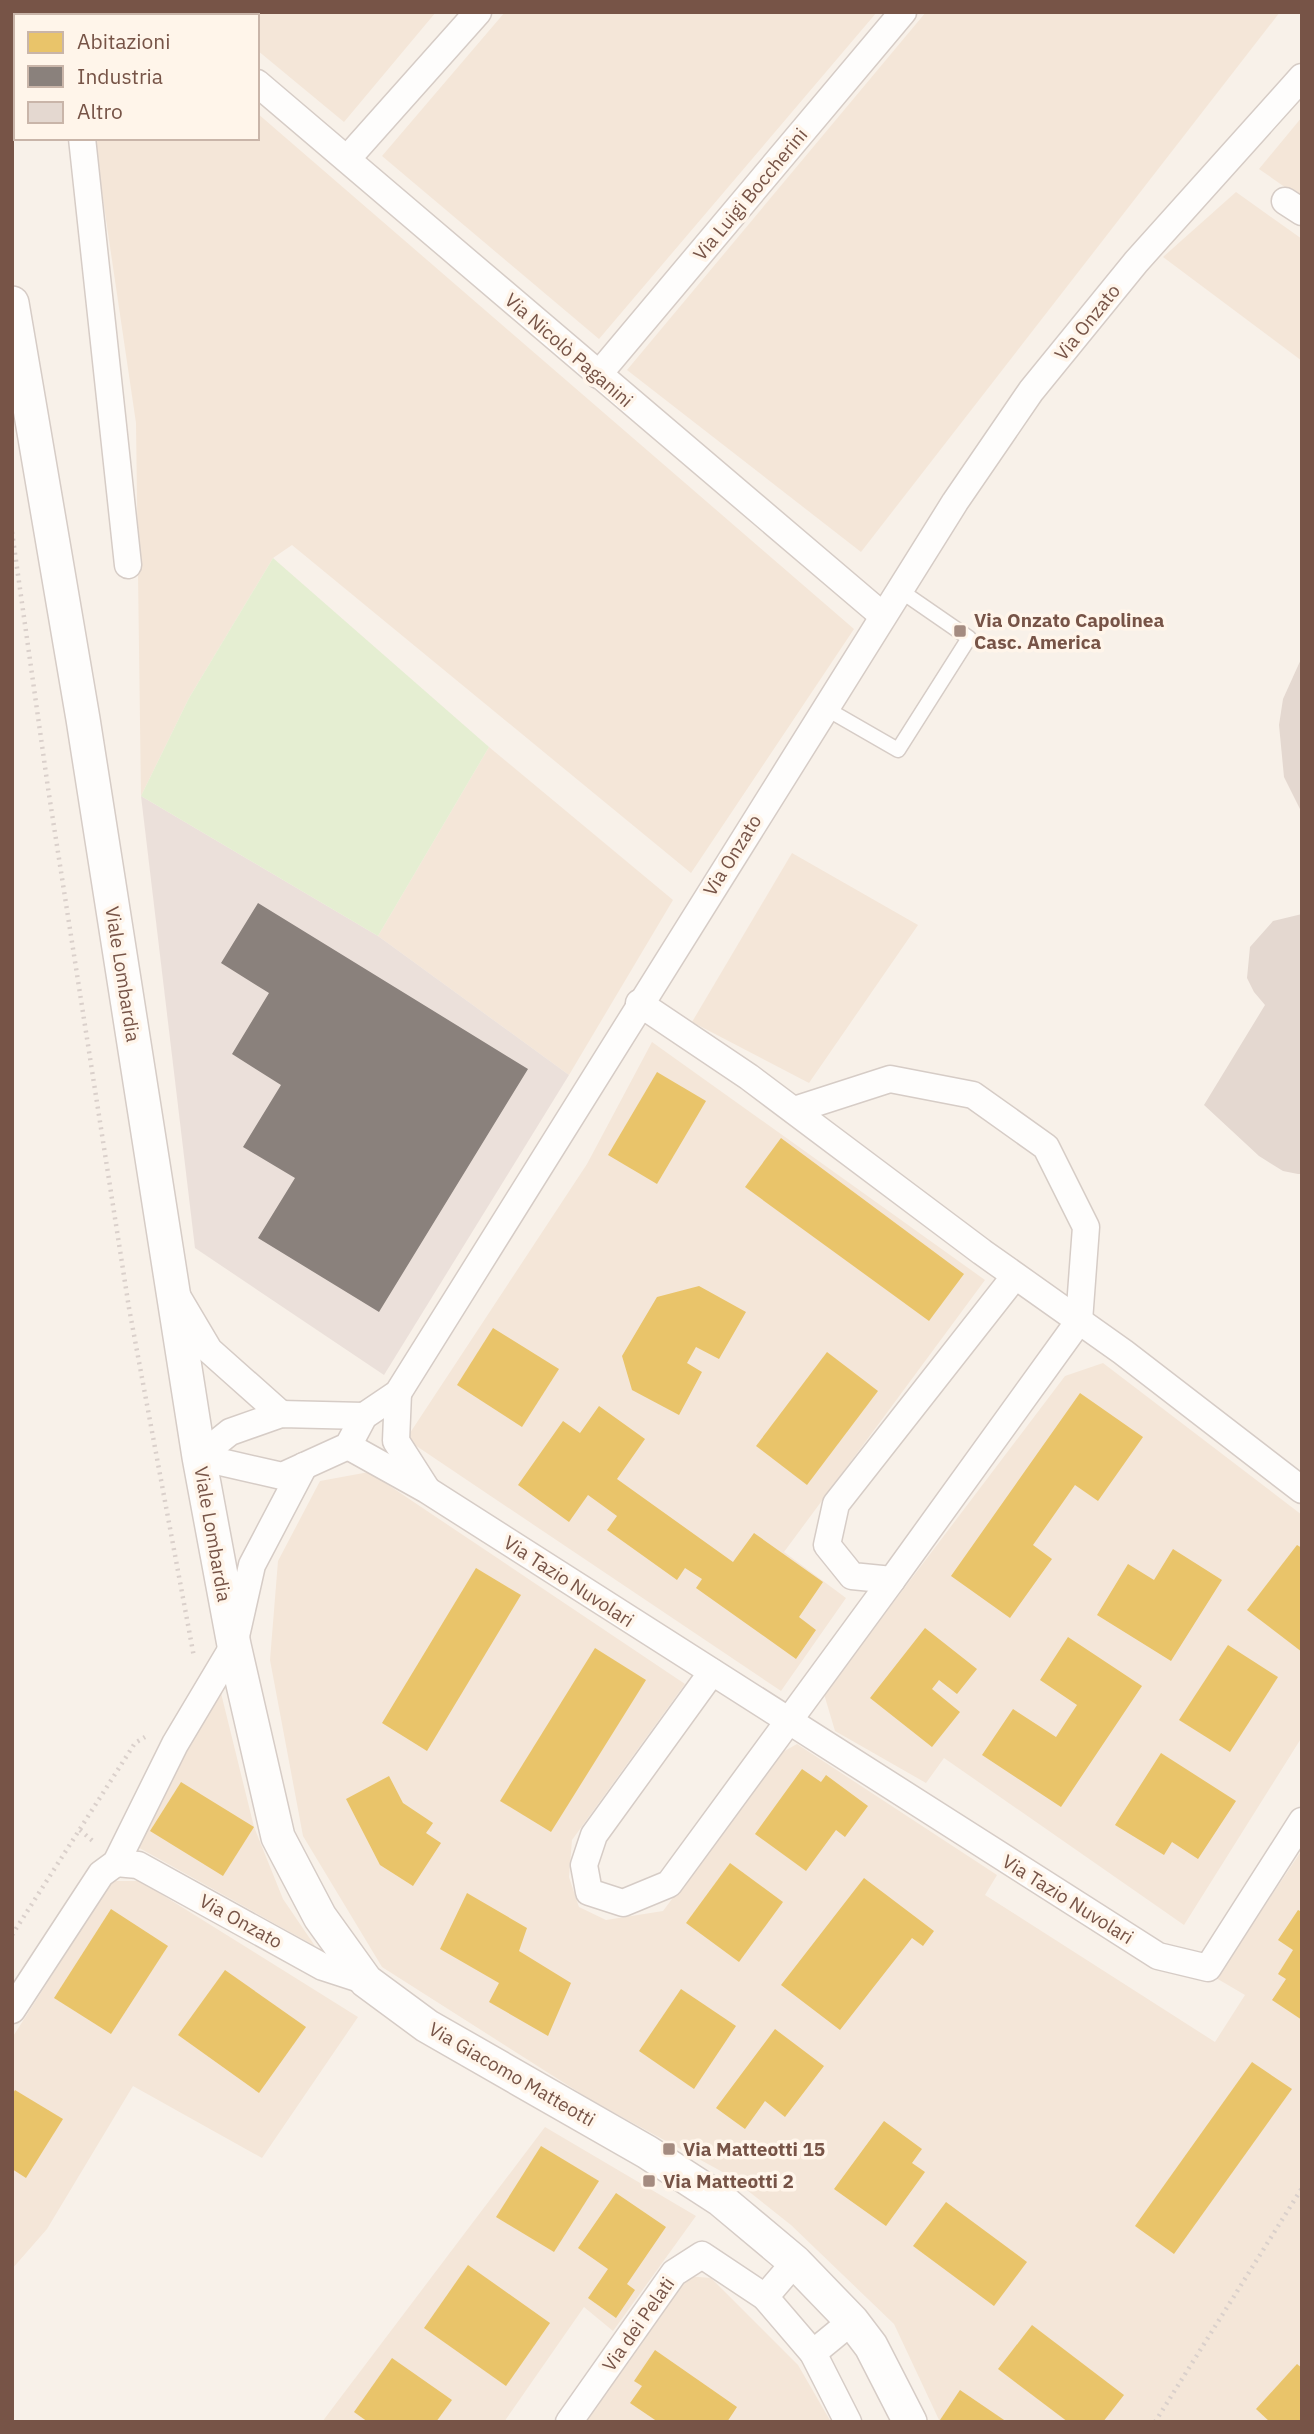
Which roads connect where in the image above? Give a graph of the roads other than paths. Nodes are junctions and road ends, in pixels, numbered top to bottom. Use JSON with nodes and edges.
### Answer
{"nodes":[{"id":1,"x":478,"y":12,"type":"edge"},
{"id":2,"x":903,"y":12,"type":"edge"},
{"id":3,"x":1302,"y":77,"type":"edge"},
{"id":4,"x":259,"y":85,"type":"edge"},
{"id":5,"x":82,"y":140,"type":"edge"},
{"id":6,"x":347,"y":159,"type":"junction"},
{"id":7,"x":12,"y":303,"type":"edge"},
{"id":8,"x":598,"y":375,"type":"junction"},
{"id":9,"x":128,"y":565,"type":"dead end"},
{"id":10,"x":898,"y":589,"type":"junction"},
{"id":11,"x":882,"y":615,"type":"junction"},
{"id":12,"x":824,"y":708,"type":"junction"},
{"id":13,"x":639,"y":1003,"type":"junction"},
{"id":14,"x":794,"y":1110,"type":"junction"},
{"id":15,"x":1014,"y":1276,"type":"junction"},
{"id":16,"x":172,"y":1286,"type":"junction"},
{"id":17,"x":1079,"y":1321,"type":"junction"},
{"id":18,"x":398,"y":1393,"type":"junction"},
{"id":19,"x":281,"y":1413,"type":"junction"},
{"id":20,"x":364,"y":1416,"type":"junction"},
{"id":21,"x":348,"y":1446,"type":"junction"},
{"id":22,"x":199,"y":1457,"type":"junction"},
{"id":23,"x":304,"y":1466,"type":"junction"},
{"id":24,"x":427,"y":1490,"type":"junction"},
{"id":25,"x":1302,"y":1490,"type":"edge"},
{"id":26,"x":892,"y":1580,"type":"junction"},
{"id":27,"x":234,"y":1645,"type":"junction"},
{"id":28,"x":712,"y":1672,"type":"junction"},
{"id":29,"x":789,"y":1721,"type":"junction"},
{"id":30,"x":1302,"y":1821,"type":"edge"},
{"id":31,"x":116,"y":1863,"type":"junction"},
{"id":32,"x":366,"y":1981,"type":"junction"},
{"id":33,"x":12,"y":2010,"type":"edge"},
{"id":34,"x":794,"y":2262,"type":"junction"},
{"id":35,"x":765,"y":2298,"type":"junction"},
{"id":36,"x":852,"y":2321,"type":"junction"},
{"id":37,"x":813,"y":2353,"type":"junction"},
{"id":38,"x":569,"y":2422,"type":"edge"},
{"id":39,"x":848,"y":2422,"type":"edge"},
{"id":40,"x":910,"y":2422,"type":"edge"}],
"edges":[{"from":1,"to":6,"type":"street"},
{"from":2,"to":8,"type":"street","name":"Via Luigi Boccherini"},
{"from":3,"to":10,"type":"street","name":"Via Onzato"},
{"from":4,"to":6,"type":"street","name":"Via Nicolò Paganini"},
{"from":5,"to":9,"type":"street"},
{"from":6,"to":8,"type":"street","name":"Via Nicolò Paganini"},
{"from":7,"to":16,"type":"street","name":"Viale Lombardia"},
{"from":8,"to":11,"type":"street","name":"Via Nicolò Paganini"},
{"from":10,"to":11,"type":"street","name":"Via Onzato"},
{"from":10,"to":12,"type":"lane"},
{"from":11,"to":12,"type":"street","name":"Via Onzato"},
{"from":12,"to":13,"type":"street","name":"Via Onzato"},
{"from":13,"to":14,"type":"street"},
{"from":13,"to":18,"type":"street","name":"Via Onzato"},
{"from":14,"to":15,"type":"street"},
{"from":14,"to":17,"type":"street"},
{"from":15,"to":17,"type":"street"},
{"from":15,"to":26,"type":"street"},
{"from":16,"to":19,"type":"street"},
{"from":16,"to":22,"type":"street","name":"Viale Lombardia"},
{"from":17,"to":25,"type":"street"},
{"from":17,"to":26,"type":"street"},
{"from":18,"to":20,"type":"street"},
{"from":18,"to":24,"type":"street"},
{"from":19,"to":20,"type":"street"},
{"from":19,"to":22,"type":"street"},
{"from":20,"to":21,"type":"street"},
{"from":21,"to":23,"type":"street"},
{"from":21,"to":24,"type":"street","name":"Via Tazio Nuvolari"},
{"from":22,"to":23,"type":"street"},
{"from":22,"to":27,"type":"street","name":"Viale Lombardia"},
{"from":23,"to":27,"type":"street"},
{"from":24,"to":28,"type":"street","name":"Via Tazio Nuvolari"},
{"from":26,"to":29,"type":"street"},
{"from":27,"to":31,"type":"street"},
{"from":27,"to":32,"type":"street","name":"Via Giacomo Matteotti"},
{"from":28,"to":29,"type":"street","name":"Via Tazio Nuvolari"},
{"from":28,"to":29,"type":"street"},
{"from":29,"to":30,"type":"street","name":"Via Tazio Nuvolari"},
{"from":31,"to":32,"type":"street","name":"Via Onzato"},
{"from":31,"to":33,"type":"street"},
{"from":32,"to":34,"type":"street","name":"Via Giacomo Matteotti"},
{"from":34,"to":35,"type":"street"},
{"from":34,"to":36,"type":"street","name":"Via Giacomo Matteotti"},
{"from":35,"to":37,"type":"street","name":"Via dei Pelati"},
{"from":35,"to":38,"type":"street","name":"Via dei Pelati"},
{"from":36,"to":37,"type":"street"},
{"from":36,"to":40,"type":"street","name":"Via Giacomo Matteotti"},
{"from":37,"to":39,"type":"street","name":"Via dei Pelati"}]}
